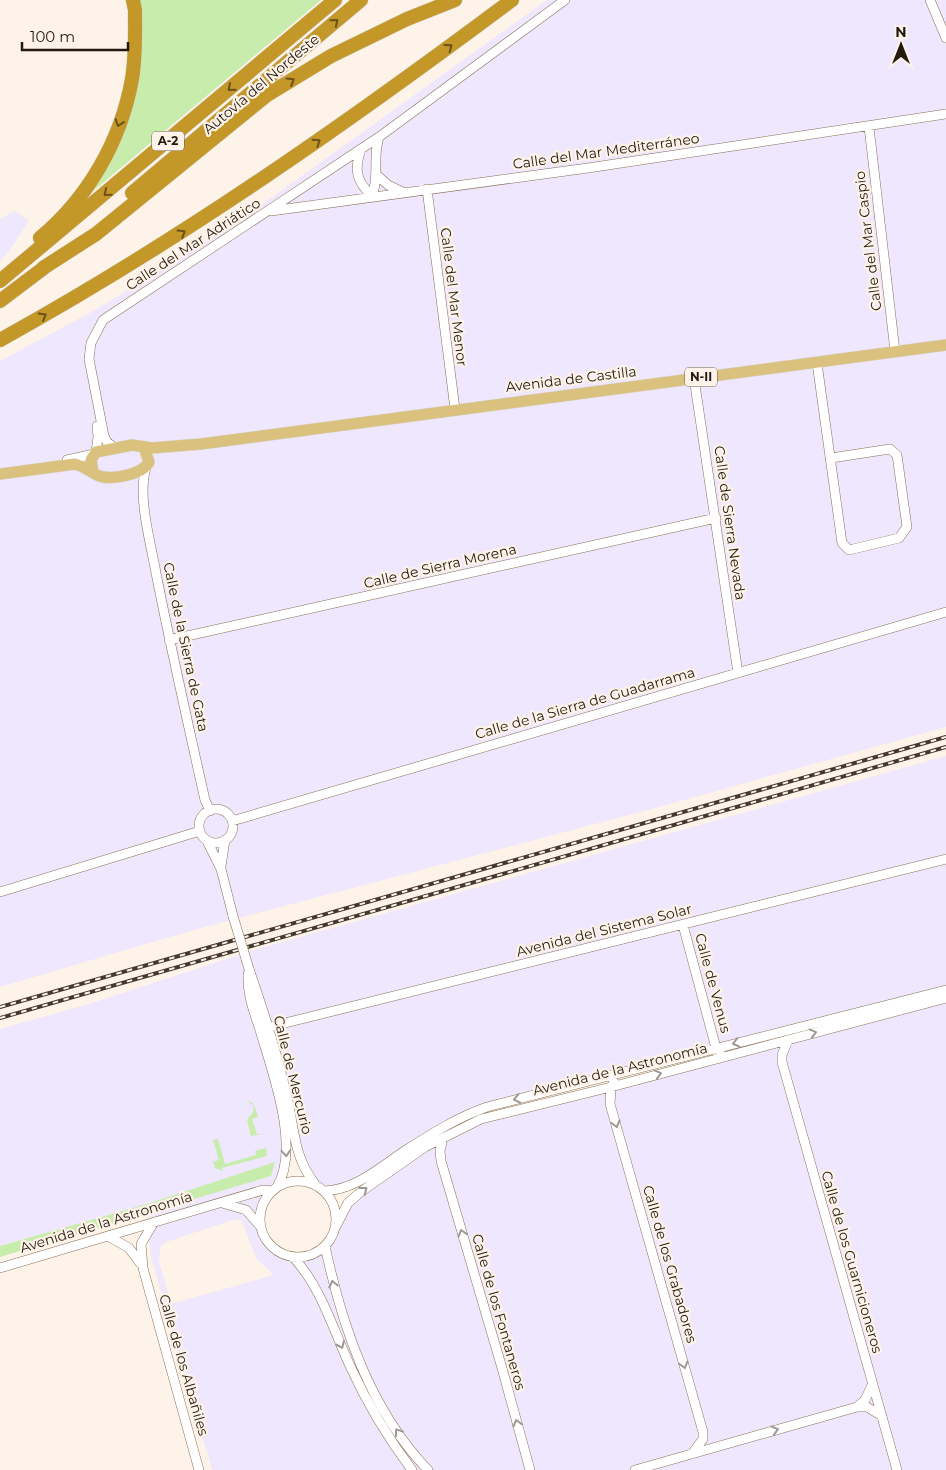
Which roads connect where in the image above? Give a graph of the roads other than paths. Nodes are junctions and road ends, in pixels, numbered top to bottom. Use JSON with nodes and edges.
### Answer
{"nodes":[{"id":1,"x":133,"y":0,"type":"edge"},
{"id":2,"x":335,"y":0,"type":"edge"},
{"id":3,"x":361,"y":0,"type":"edge"},
{"id":4,"x":456,"y":0,"type":"edge"},
{"id":5,"x":512,"y":0,"type":"edge"},
{"id":6,"x":566,"y":0,"type":"edge"},
{"id":7,"x":930,"y":0,"type":"edge"},
{"id":8,"x":946,"y":38,"type":"edge"},
{"id":9,"x":946,"y":114,"type":"edge"},
{"id":10,"x":869,"y":127,"type":"junction"},
{"id":11,"x":380,"y":137,"type":"junction"},
{"id":12,"x":361,"y":150,"type":"junction"},
{"id":13,"x":378,"y":176,"type":"junction"},
{"id":14,"x":427,"y":189,"type":"junction"},
{"id":15,"x":403,"y":192,"type":"junction"},
{"id":16,"x":372,"y":196,"type":"junction"},
{"id":17,"x":268,"y":211,"type":"junction"},
{"id":18,"x":43,"y":268,"type":"junction"},
{"id":19,"x":0,"y":272,"type":"edge"},
{"id":20,"x":0,"y":281,"type":"edge"},
{"id":21,"x":0,"y":301,"type":"edge"},
{"id":22,"x":0,"y":340,"type":"edge"},
{"id":23,"x":946,"y":345,"type":"edge"},
{"id":24,"x":895,"y":351,"type":"junction"},
{"id":25,"x":817,"y":363,"type":"junction"},
{"id":26,"x":694,"y":378,"type":"junction"},
{"id":27,"x":95,"y":391,"type":"junction"},
{"id":28,"x":455,"y":409,"type":"junction"},
{"id":29,"x":201,"y":444,"type":"junction"},
{"id":30,"x":144,"y":447,"type":"junction"},
{"id":31,"x":115,"y":448,"type":"junction"},
{"id":32,"x":95,"y":453,"type":"junction"},
{"id":33,"x":831,"y":458,"type":"junction"},
{"id":34,"x":148,"y":465,"type":"junction"},
{"id":35,"x":0,"y":469,"type":"edge"},
{"id":36,"x":93,"y":472,"type":"junction"},
{"id":37,"x":0,"y":474,"type":"edge"},
{"id":38,"x":127,"y":474,"type":"junction"},
{"id":39,"x":142,"y":488,"type":"junction"},
{"id":40,"x":716,"y":518,"type":"junction"},
{"id":41,"x":946,"y":612,"type":"edge"},
{"id":42,"x":169,"y":640,"type":"junction"},
{"id":43,"x":738,"y":673,"type":"junction"},
{"id":44,"x":210,"y":811,"type":"junction"},
{"id":45,"x":232,"y":821,"type":"junction"},
{"id":46,"x":200,"y":831,"type":"junction"},
{"id":47,"x":225,"y":840,"type":"junction"},
{"id":48,"x":207,"y":841,"type":"junction"},
{"id":49,"x":946,"y":859,"type":"edge"},
{"id":50,"x":221,"y":869,"type":"junction"},
{"id":51,"x":0,"y":892,"type":"edge"},
{"id":52,"x":683,"y":926,"type":"junction"},
{"id":53,"x":249,"y":969,"type":"junction"},
{"id":54,"x":946,"y":990,"type":"edge"},
{"id":55,"x":946,"y":998,"type":"edge"},
{"id":56,"x":254,"y":1009,"type":"junction"},
{"id":57,"x":269,"y":1027,"type":"junction"},
{"id":58,"x":757,"y":1038,"type":"junction"},
{"id":59,"x":788,"y":1040,"type":"junction"},
{"id":60,"x":766,"y":1045,"type":"junction"},
{"id":61,"x":265,"y":1048,"type":"junction"},
{"id":62,"x":716,"y":1048,"type":"junction"},
{"id":63,"x":729,"y":1055,"type":"junction"},
{"id":64,"x":704,"y":1062,"type":"junction"},
{"id":65,"x":782,"y":1062,"type":"junction"},
{"id":66,"x":632,"y":1070,"type":"junction"},
{"id":67,"x":611,"y":1087,"type":"junction"},
{"id":68,"x":590,"y":1092,"type":"junction"},
{"id":69,"x":610,"y":1104,"type":"junction"},
{"id":70,"x":443,"y":1138,"type":"junction"},
{"id":71,"x":421,"y":1145,"type":"junction"},
{"id":72,"x":441,"y":1161,"type":"junction"},
{"id":73,"x":315,"y":1184,"type":"junction"},
{"id":74,"x":275,"y":1189,"type":"junction"},
{"id":75,"x":324,"y":1191,"type":"junction"},
{"id":76,"x":219,"y":1203,"type":"junction"},
{"id":77,"x":154,"y":1222,"type":"junction"},
{"id":78,"x":261,"y":1227,"type":"junction"},
{"id":79,"x":335,"y":1228,"type":"junction"},
{"id":80,"x":108,"y":1236,"type":"junction"},
{"id":81,"x":325,"y":1246,"type":"junction"},
{"id":82,"x":293,"y":1256,"type":"junction"},
{"id":83,"x":0,"y":1268,"type":"edge"},
{"id":84,"x":142,"y":1268,"type":"junction"},
{"id":85,"x":872,"y":1385,"type":"junction"},
{"id":86,"x":857,"y":1407,"type":"junction"},
{"id":87,"x":882,"y":1416,"type":"junction"},
{"id":88,"x":703,"y":1432,"type":"junction"},
{"id":89,"x":728,"y":1444,"type":"junction"},
{"id":90,"x":692,"y":1454,"type":"junction"},
{"id":91,"x":199,"y":1470,"type":"edge"},
{"id":92,"x":412,"y":1470,"type":"edge"},
{"id":93,"x":428,"y":1470,"type":"edge"},
{"id":94,"x":530,"y":1470,"type":"edge"},
{"id":95,"x":635,"y":1470,"type":"edge"},
{"id":96,"x":897,"y":1470,"type":"edge"}],
"edges":[{"from":1,"to":19,"type":"highway","one_way":true},
{"from":2,"to":20,"type":"highway","name":"Autovía del Nordeste","number":"A-2","one_way":true},
{"from":18,"to":3,"type":"highway","name":"Autovía del Nordeste","number":"A-2","one_way":true},
{"from":18,"to":4,"type":"highway","one_way":true},
{"from":22,"to":5,"type":"highway","one_way":true},
{"from":6,"to":11,"type":"street","name":"Calle del Mar Adriático"},
{"from":7,"to":8,"type":"street"},
{"from":9,"to":10,"type":"street","name":"Calle del Mar Mediterráneo"},
{"from":10,"to":14,"type":"street","name":"Calle del Mar Mediterráneo"},
{"from":10,"to":24,"type":"street","name":"Calle del Mar Caspio"},
{"from":11,"to":12,"type":"street","name":"Calle del Mar Adriático"},
{"from":11,"to":13,"type":"street"},
{"from":12,"to":16,"type":"street"},
{"from":12,"to":17,"type":"street","name":"Calle del Mar Adriático"},
{"from":13,"to":15,"type":"street"},
{"from":13,"to":16,"type":"street"},
{"from":14,"to":15,"type":"street","name":"Calle del Mar Mediterráneo"},
{"from":14,"to":28,"type":"street","name":"Calle del Mar Menor"},
{"from":15,"to":16,"type":"street","name":"Calle del Mar Mediterráneo"},
{"from":16,"to":17,"type":"street","name":"Calle del Mar Mediterráneo"},
{"from":17,"to":27,"type":"street","name":"Calle del Mar Adriático"},
{"from":18,"to":21,"type":"highway","name":"Autovía del Nordeste","number":"A-2"},
{"from":23,"to":24,"type":"main road","name":"Avenida de Castilla","number":"N-II"},
{"from":24,"to":25,"type":"main road","name":"Avenida de Castilla","number":"N-II"},
{"from":25,"to":26,"type":"main road","name":"Avenida de Castilla","number":"N-II"},
{"from":25,"to":33,"type":"street"},
{"from":26,"to":28,"type":"main road","name":"Avenida de Castilla","number":"N-II"},
{"from":26,"to":40,"type":"street","name":"Calle de Sierra Nevada"},
{"from":27,"to":31,"type":"street","name":"Calle del Mar Adriático"},
{"from":27,"to":32,"type":"street","name":"Calle del Mar Adriático"},
{"from":28,"to":29,"type":"main road","name":"Avenida de Castilla","number":"N-II"},
{"from":29,"to":30,"type":"main road","name":"Avenida de Castilla","number":"N-II"},
{"from":29,"to":34,"type":"main road","name":"Avenida de Castilla","number":"N-II"},
{"from":30,"to":31,"type":"main road","number":"N-II"},
{"from":30,"to":34,"type":"main road"},
{"from":31,"to":32,"type":"main road","number":"N-II"},
{"from":32,"to":35,"type":"street","number":"N-II"},
{"from":32,"to":36,"type":"main road"},
{"from":33,"to":33,"type":"street"},
{"from":34,"to":38,"type":"main road","number":"N-II"},
{"from":34,"to":39,"type":"street","name":"Calle de la Sierra de Gata"},
{"from":36,"to":37,"type":"main road","number":"N-II"},
{"from":36,"to":38,"type":"main road","number":"N-II"},
{"from":38,"to":39,"type":"street"},
{"from":39,"to":42,"type":"street","name":"Calle de la Sierra de Gata"},
{"from":40,"to":42,"type":"street","name":"Calle de Sierra Morena"},
{"from":40,"to":43,"type":"street","name":"Calle de Sierra Nevada"},
{"from":41,"to":43,"type":"street","name":"Calle de la Sierra de Guadarrama"},
{"from":42,"to":44,"type":"street","name":"Calle de la Sierra de Gata"},
{"from":43,"to":45,"type":"street","name":"Calle de la Sierra de Guadarrama"},
{"from":44,"to":45,"type":"street"},
{"from":44,"to":46,"type":"street"},
{"from":45,"to":47,"type":"street"},
{"from":46,"to":48,"type":"street"},
{"from":46,"to":51,"type":"street"},
{"from":47,"to":48,"type":"street"},
{"from":47,"to":50,"type":"street"},
{"from":48,"to":50,"type":"street"},
{"from":49,"to":52,"type":"street","name":"Avenida del Sistema Solar"},
{"from":50,"to":53,"type":"street","name":"Calle de Mercurio","bridge":true},
{"from":52,"to":57,"type":"street","name":"Avenida del Sistema Solar"},
{"from":52,"to":62,"type":"street","name":"Calle de Venus"},
{"from":53,"to":56,"type":"street","name":"Calle de Mercurio"},
{"from":53,"to":57,"type":"street","name":"Calle de Mercurio"},
{"from":54,"to":58,"type":"street","name":"Avenida de la Astronomía"},
{"from":59,"to":55,"type":"street","name":"Avenida de la Astronomía","one_way":true},
{"from":56,"to":57,"type":"street"},
{"from":56,"to":61,"type":"street","name":"Calle de Mercurio"},
{"from":57,"to":61,"type":"street"},
{"from":57,"to":73,"type":"street","name":"Calle de Mercurio"},
{"from":58,"to":60,"type":"street","name":"Calle de los Guarnicioneros"},
{"from":58,"to":62,"type":"street","name":"Avenida de la Astronomía","one_way":true},
{"from":59,"to":60,"type":"street","name":"Avenida de la Astronomía"},
{"from":59,"to":65,"type":"street"},
{"from":60,"to":63,"type":"street","name":"Avenida de la Astronomía"},
{"from":60,"to":65,"type":"street","name":"Calle de los Guarnicioneros"},
{"from":61,"to":74,"type":"street","name":"Calle de Mercurio","one_way":true},
{"from":62,"to":63,"type":"street","name":"Calle de Venus"},
{"from":62,"to":64,"type":"street","name":"Calle de Venus"},
{"from":62,"to":66,"type":"street","name":"Avenida de la Astronomía"},
{"from":63,"to":64,"type":"street","name":"Avenida de la Astronomía"},
{"from":67,"to":64,"type":"street","name":"Avenida de la Astronomía","one_way":true},
{"from":65,"to":85,"type":"street","name":"Calle de los Guarnicioneros"},
{"from":66,"to":67,"type":"street"},
{"from":66,"to":71,"type":"street","name":"Avenida de la Astronomía","one_way":true},
{"from":67,"to":68,"type":"street","name":"Avenida de la Astronomía"},
{"from":67,"to":69,"type":"street","name":"Calle de los Grabadores"},
{"from":68,"to":69,"type":"street"},
{"from":68,"to":70,"type":"street","name":"Avenida de la Astronomía"},
{"from":69,"to":88,"type":"street","name":"Calle de los Grabadores","one_way":true},
{"from":70,"to":71,"type":"street","name":"Avenida de la Astronomía"},
{"from":70,"to":72,"type":"street","name":"Calle de los Fontaneros"},
{"from":71,"to":72,"type":"street"},
{"from":71,"to":75,"type":"street","name":"Avenida de la Astronomía"},
{"from":79,"to":71,"type":"street","name":"Avenida de la Astronomía","one_way":true},
{"from":94,"to":72,"type":"street","name":"Calle de los Fontaneros","one_way":true},
{"from":73,"to":74,"type":"street"},
{"from":73,"to":75,"type":"street"},
{"from":74,"to":76,"type":"street","name":"Avenida de la Astronomía"},
{"from":74,"to":78,"type":"street"},
{"from":75,"to":79,"type":"street"},
{"from":76,"to":77,"type":"street","name":"Avenida de la Astronomía"},
{"from":76,"to":78,"type":"street"},
{"from":77,"to":80,"type":"street","name":"Avenida de la Astronomía"},
{"from":77,"to":84,"type":"street","name":"Calle de los Albañiles"},
{"from":78,"to":82,"type":"street"},
{"from":79,"to":81,"type":"street"},
{"from":80,"to":83,"type":"street","name":"Avenida de la Astronomía"},
{"from":80,"to":84,"type":"street","name":"Calle de los Albañiles"},
{"from":81,"to":82,"type":"street"},
{"from":93,"to":81,"type":"street","one_way":true},
{"from":82,"to":92,"type":"street","one_way":true},
{"from":84,"to":91,"type":"street","name":"Calle de los Albañiles"},
{"from":85,"to":86,"type":"street"},
{"from":85,"to":87,"type":"street","name":"Calle de los Guarnicioneros"},
{"from":86,"to":87,"type":"street"},
{"from":89,"to":86,"type":"street","one_way":true},
{"from":87,"to":96,"type":"street","name":"Calle de los Guarnicioneros"},
{"from":88,"to":89,"type":"street"},
{"from":88,"to":90,"type":"street"},
{"from":89,"to":90,"type":"street"},
{"from":90,"to":95,"type":"street"}]}
